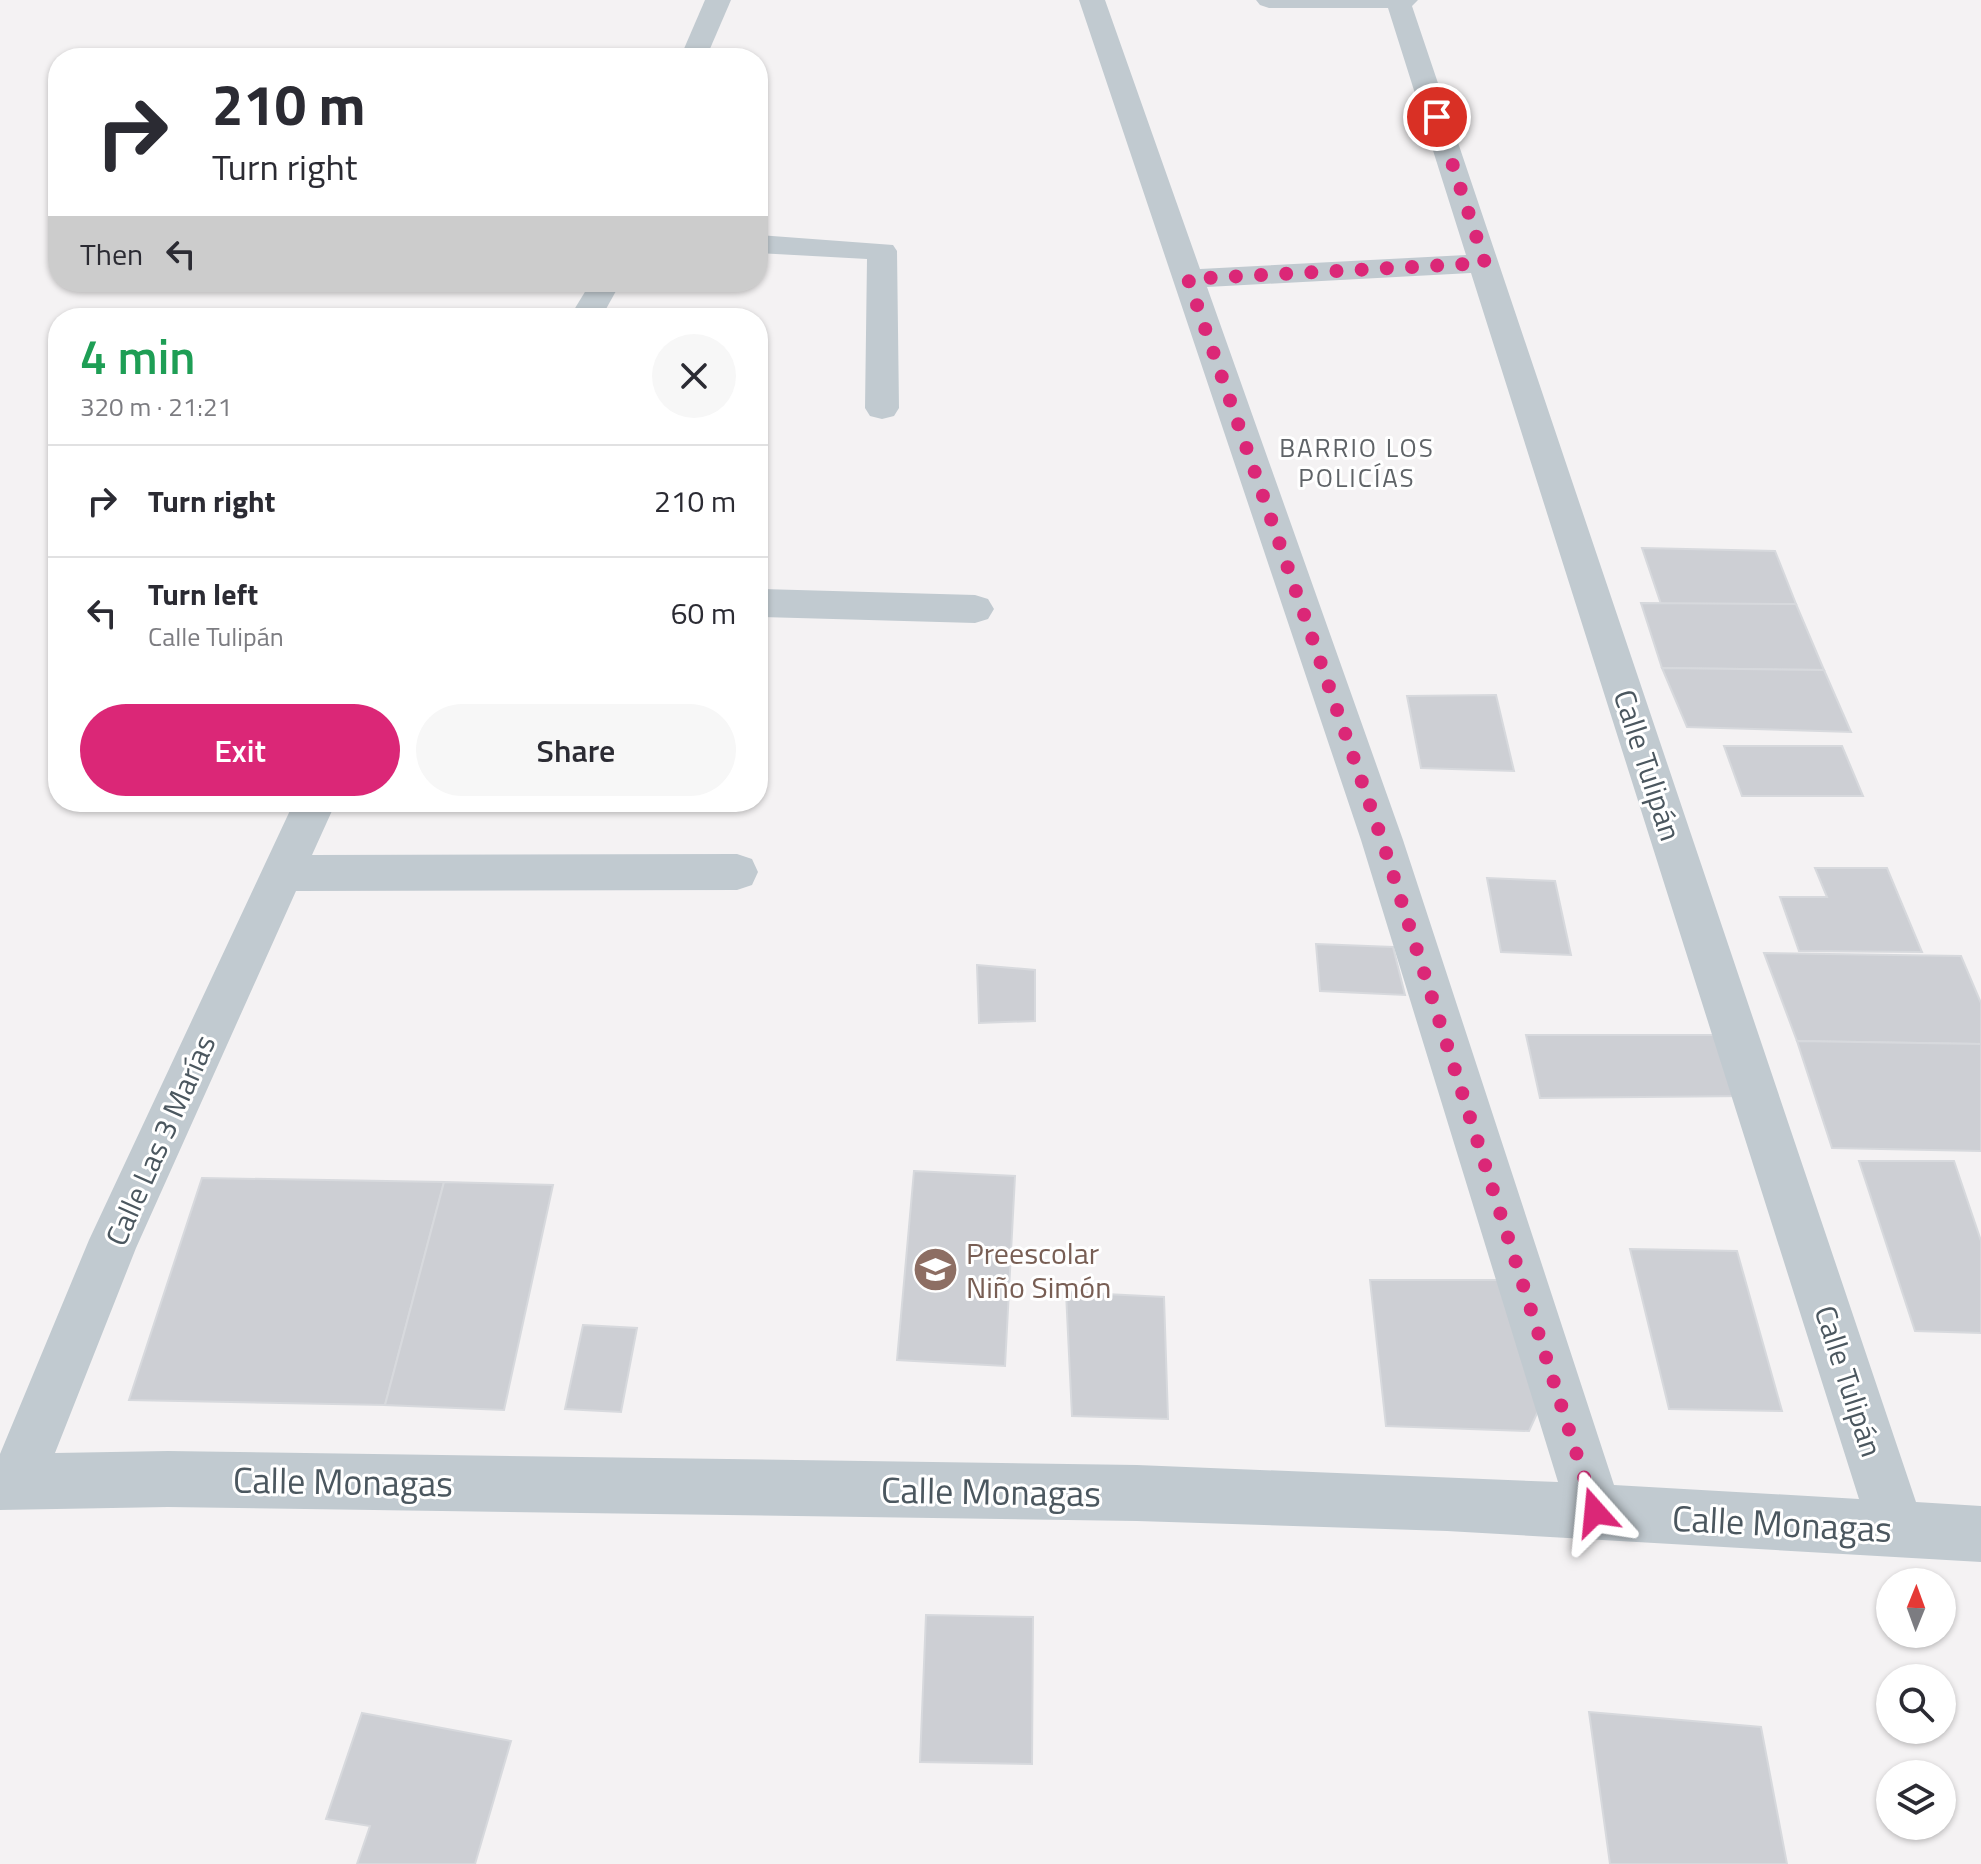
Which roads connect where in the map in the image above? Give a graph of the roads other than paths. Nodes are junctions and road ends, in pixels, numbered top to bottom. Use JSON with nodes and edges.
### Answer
{"nodes":[{"id":1,"x":718,"y":0,"type":"edge"},
{"id":2,"x":1092,"y":0,"type":"edge"},
{"id":3,"x":1269,"y":0,"type":"edge"},
{"id":4,"x":1405,"y":0,"type":"edge"},
{"id":5,"x":1398,"y":1,"type":"edge"},
{"id":6,"x":697,"y":48,"type":"edge"},
{"id":7,"x":768,"y":245,"type":"edge"},
{"id":8,"x":1485,"y":263,"type":"junction"},
{"id":9,"x":1188,"y":279,"type":"junction"},
{"id":10,"x":882,"y":408,"type":"dead end"},
{"id":11,"x":768,"y":603,"type":"edge"},
{"id":12,"x":975,"y":609,"type":"dead end"},
{"id":13,"x":310,"y":812,"type":"edge"},
{"id":14,"x":737,"y":872,"type":"dead end"},
{"id":15,"x":282,"y":873,"type":"junction"},
{"id":16,"x":8,"y":1482,"type":"edge"},
{"id":17,"x":1595,"y":1512,"type":"junction"},
{"id":18,"x":1897,"y":1530,"type":"junction"},
{"id":19,"x":1981,"y":1534,"type":"edge"}],
"edges":[{"from":1,"to":6,"type":"street"},
{"from":2,"to":9,"type":"street"},
{"from":3,"to":5,"type":"street"},
{"from":4,"to":5,"type":"street"},
{"from":5,"to":8,"type":"street","name":"Calle Tulipán"},
{"from":7,"to":10,"type":"street"},
{"from":8,"to":9,"type":"street"},
{"from":8,"to":18,"type":"street","name":"Calle Tulipán"},
{"from":9,"to":17,"type":"street"},
{"from":11,"to":12,"type":"street"},
{"from":13,"to":15,"type":"street","name":"Calle Las 3 Marías"},
{"from":14,"to":15,"type":"street"},
{"from":15,"to":16,"type":"street","name":"Calle Las 3 Marías"},
{"from":16,"to":17,"type":"street","name":"Calle Monagas"},
{"from":17,"to":18,"type":"street","name":"Calle Monagas"},
{"from":18,"to":19,"type":"street","name":"Calle Monagas"}]}
